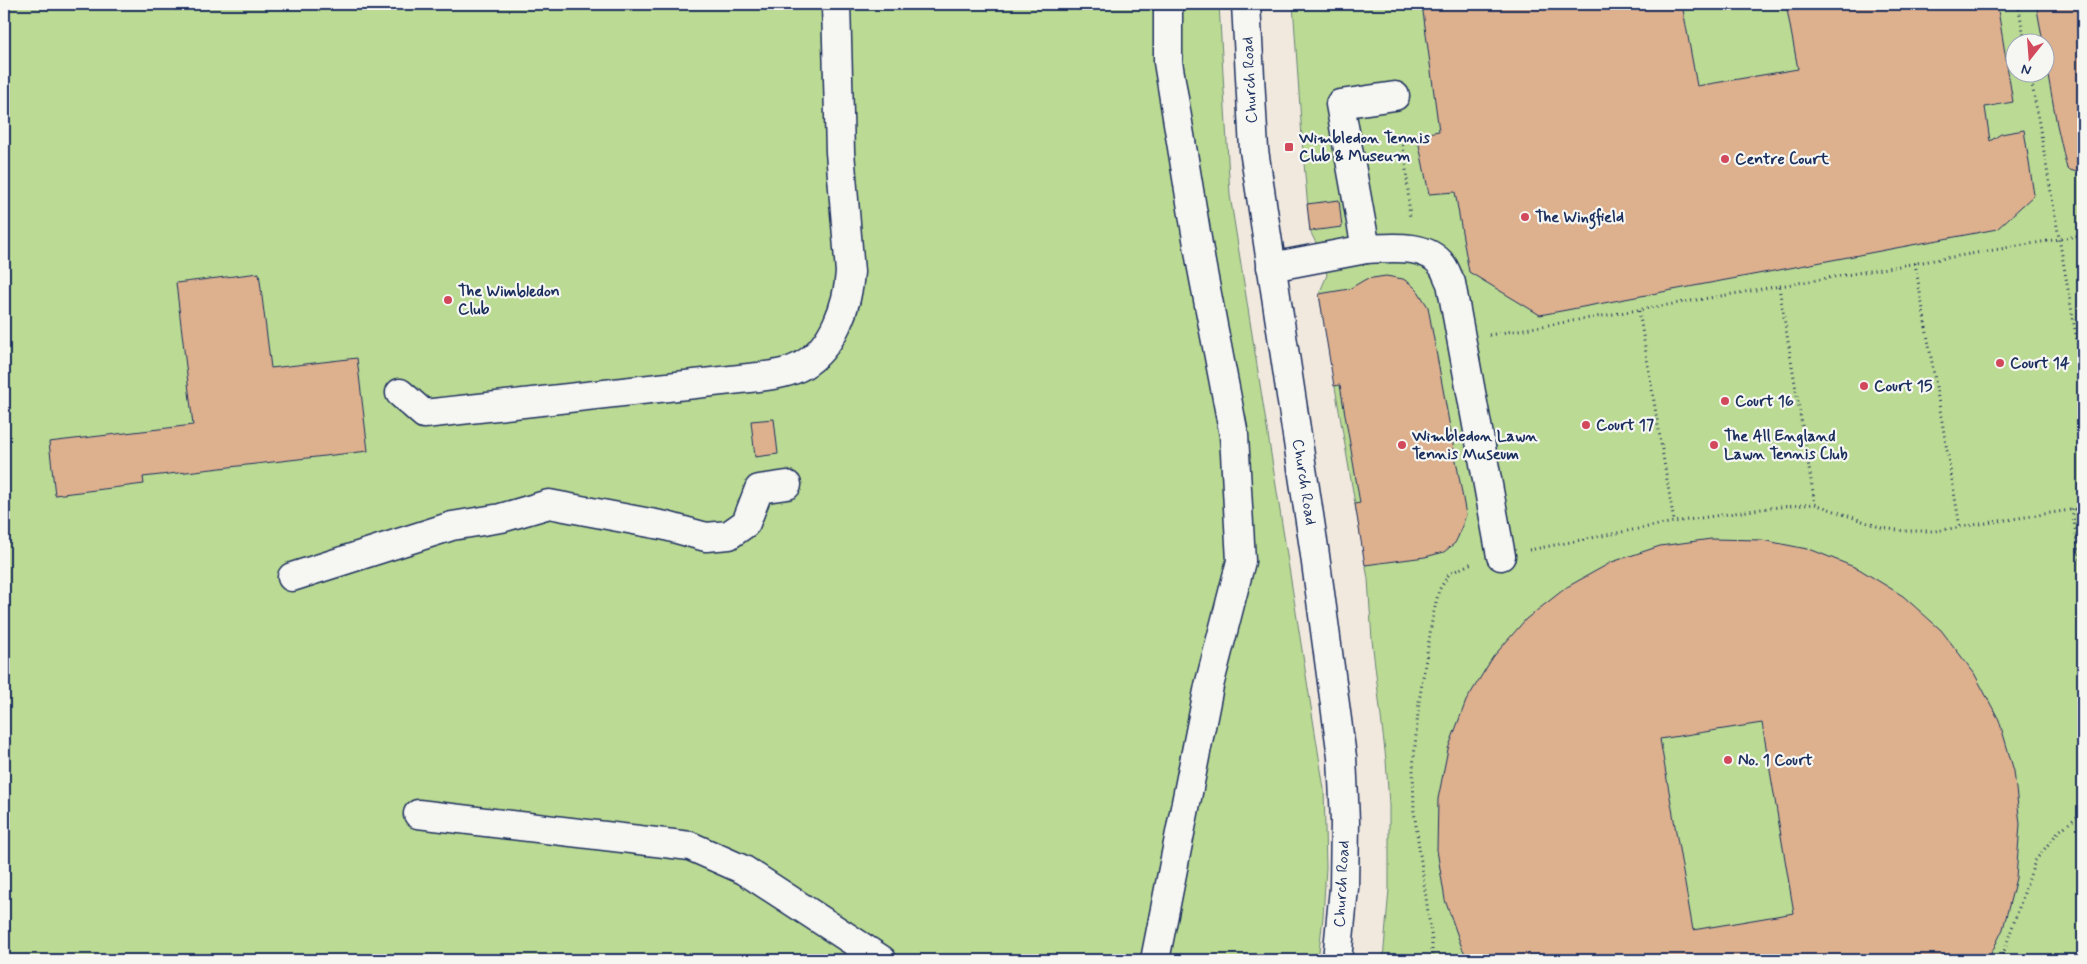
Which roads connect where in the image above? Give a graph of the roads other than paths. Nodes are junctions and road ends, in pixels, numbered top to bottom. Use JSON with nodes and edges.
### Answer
{"nodes":[{"id":1,"x":836,"y":4,"type":"edge"},
{"id":2,"x":1168,"y":4,"type":"edge"},
{"id":3,"x":1246,"y":4,"type":"edge"},
{"id":4,"x":1395,"y":96,"type":"dead end"},
{"id":5,"x":1366,"y":249,"type":"junction"},
{"id":6,"x":1271,"y":267,"type":"junction"},
{"id":7,"x":400,"y":393,"type":"dead end"},
{"id":8,"x":787,"y":485,"type":"dead end"},
{"id":9,"x":1501,"y":556,"type":"road end"},
{"id":10,"x":292,"y":577,"type":"dead end"},
{"id":11,"x":418,"y":814,"type":"dead end"},
{"id":12,"x":882,"y":960,"type":"edge"},
{"id":13,"x":1155,"y":960,"type":"edge"},
{"id":14,"x":1336,"y":960,"type":"edge"}],
"edges":[{"from":1,"to":7,"type":"street"},
{"from":2,"to":13,"type":"street"},
{"from":3,"to":6,"type":"street","name":"Church Road"},
{"from":4,"to":5,"type":"street"},
{"from":5,"to":6,"type":"street"},
{"from":5,"to":9,"type":"street"},
{"from":6,"to":14,"type":"street","name":"Church Road"},
{"from":8,"to":10,"type":"street"},
{"from":11,"to":12,"type":"street"}]}
